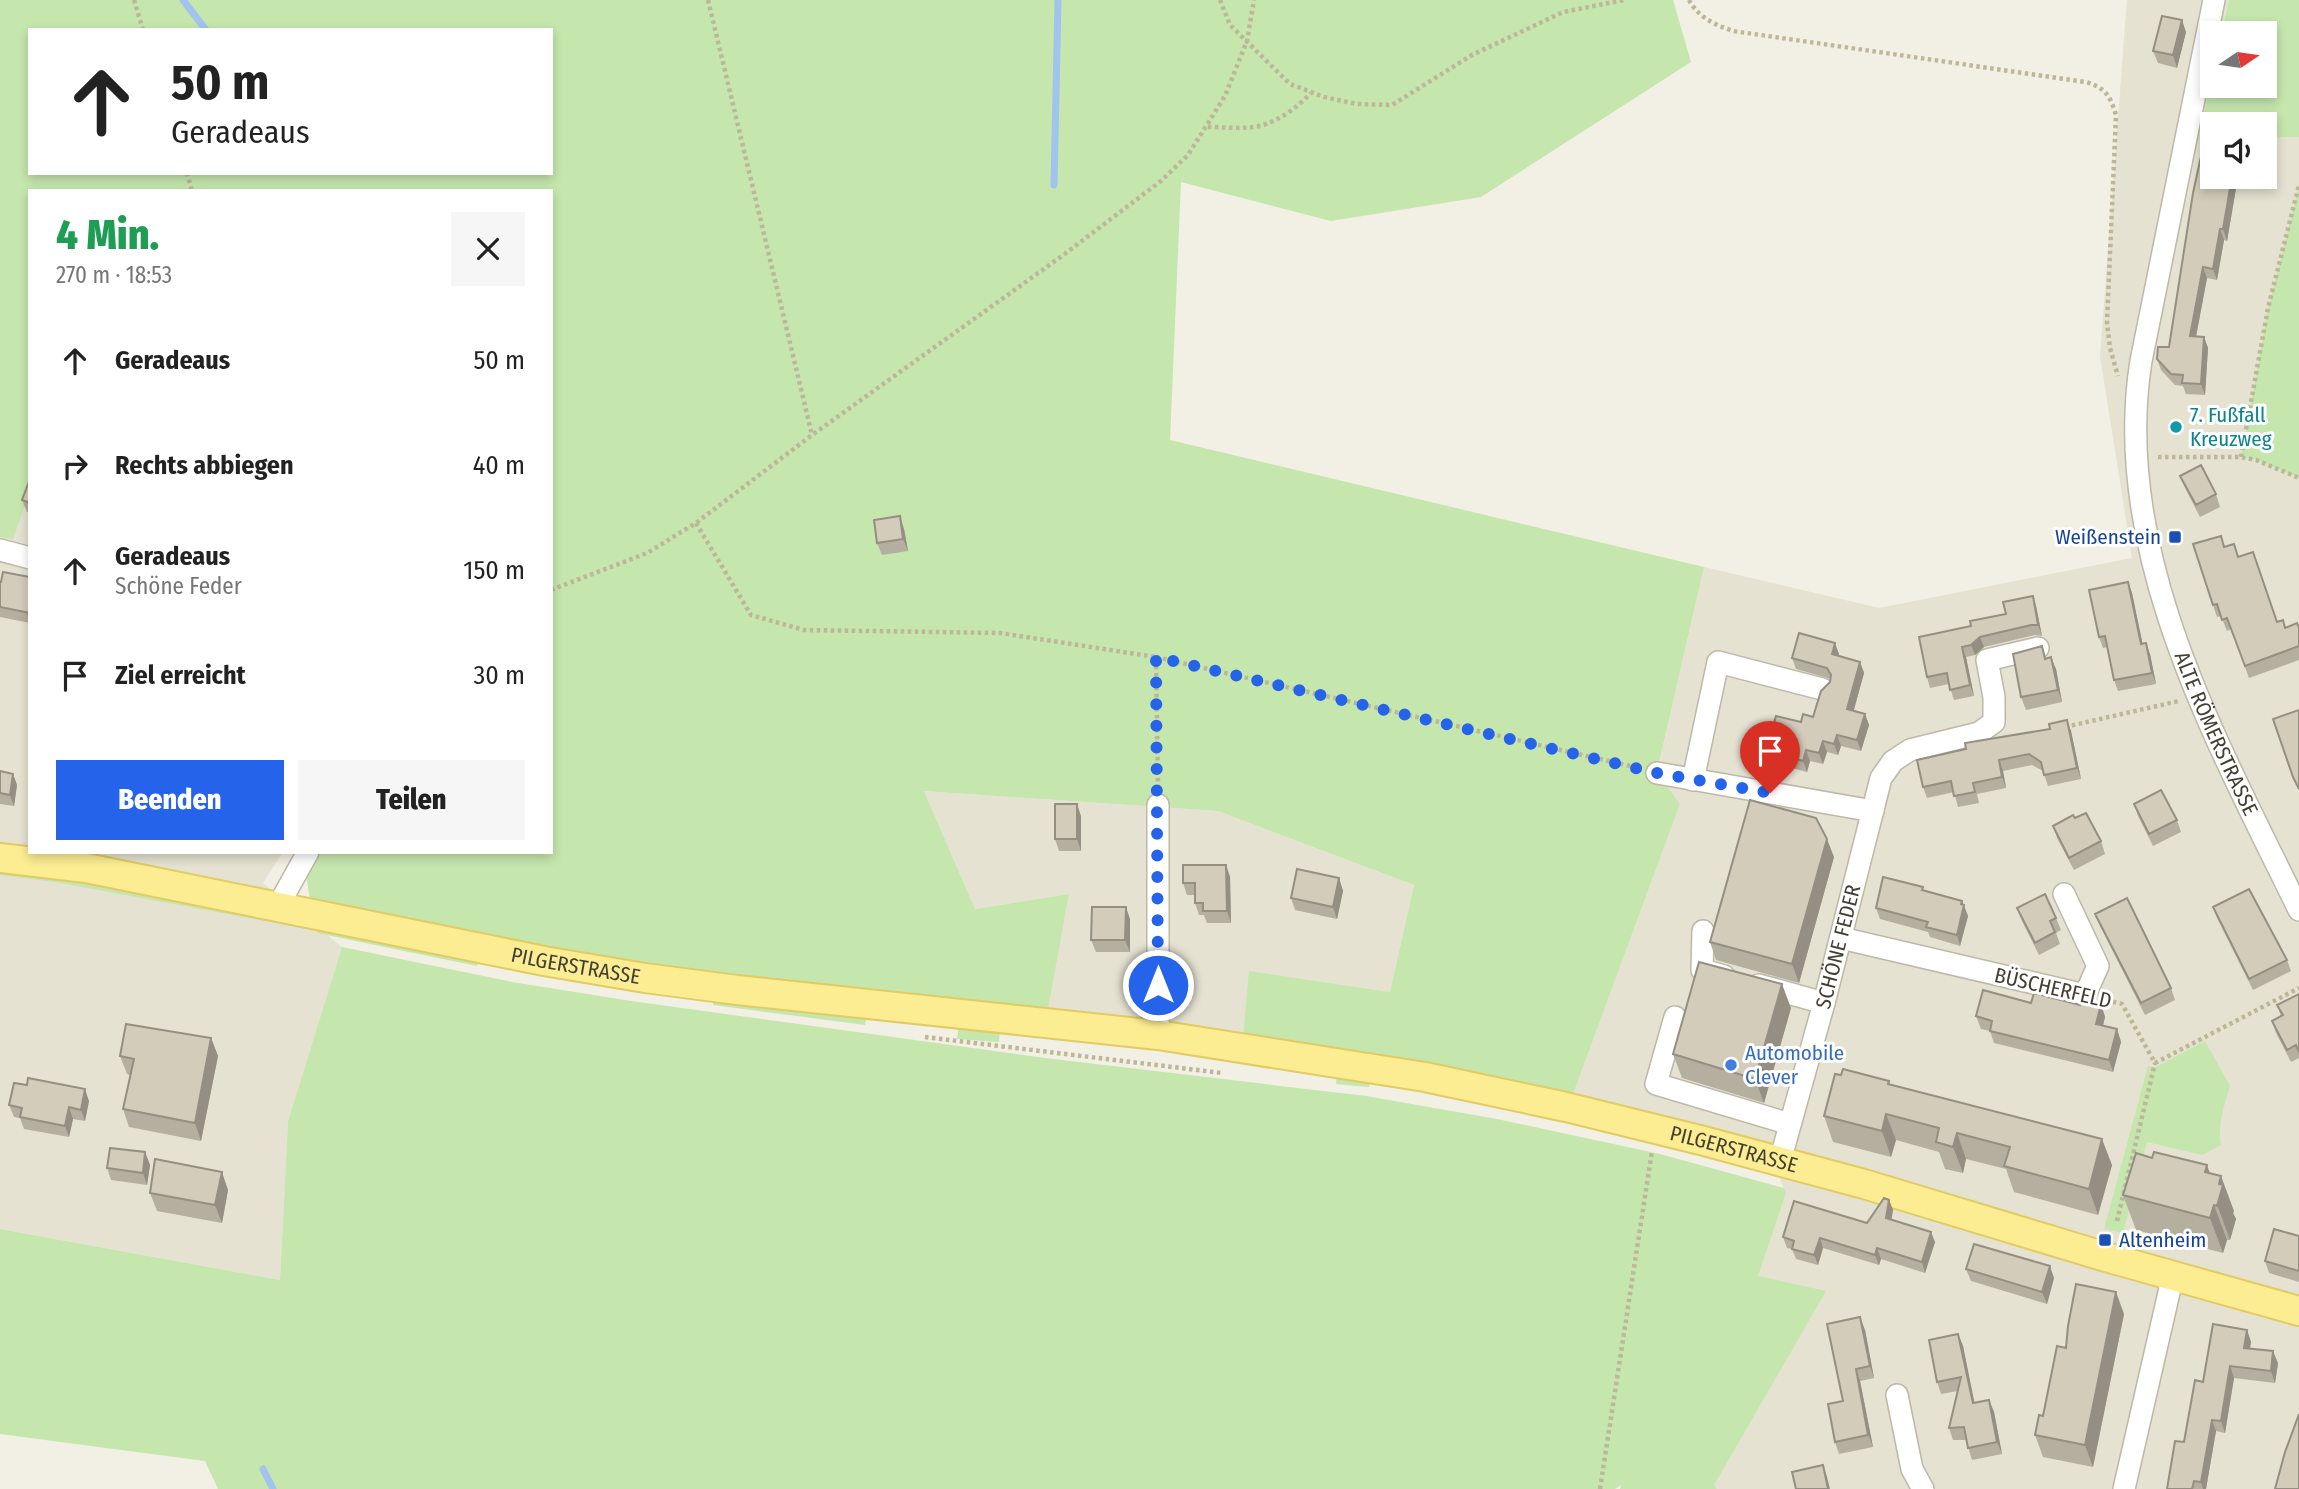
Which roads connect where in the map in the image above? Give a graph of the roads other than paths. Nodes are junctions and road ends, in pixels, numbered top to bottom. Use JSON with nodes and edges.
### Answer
{"nodes":[{"id":1,"x":2214,"y":0,"type":"edge"},
{"id":2,"x":0,"y":550,"type":"edge"},
{"id":3,"x":28,"y":557,"type":"edge"},
{"id":4,"x":2038,"y":648,"type":"edge"},
{"id":5,"x":1822,"y":689,"type":"edge"},
{"id":6,"x":1657,"y":773,"type":"road end"},
{"id":7,"x":1693,"y":779,"type":"junction"},
{"id":8,"x":1158,"y":805,"type":"road end"},
{"id":9,"x":1873,"y":811,"type":"junction"},
{"id":10,"x":307,"y":854,"type":"edge"},
{"id":11,"x":0,"y":858,"type":"edge"},
{"id":12,"x":2064,"y":894,"type":"dead end"},
{"id":13,"x":278,"y":906,"type":"junction"},
{"id":14,"x":2299,"y":910,"type":"edge"},
{"id":15,"x":1703,"y":931,"type":"dead end"},
{"id":16,"x":1841,"y":938,"type":"junction"},
{"id":17,"x":1824,"y":1003,"type":"junction"},
{"id":18,"x":1675,"y":1017,"type":"dead end"},
{"id":19,"x":1158,"y":1035,"type":"junction"},
{"id":20,"x":1790,"y":1124,"type":"junction"},
{"id":21,"x":1780,"y":1161,"type":"junction"},
{"id":22,"x":2173,"y":1275,"type":"junction"},
{"id":23,"x":2299,"y":1311,"type":"edge"},
{"id":24,"x":1897,"y":1395,"type":"dead end"},
{"id":25,"x":1923,"y":1489,"type":"edge"},
{"id":26,"x":2124,"y":1489,"type":"edge"}],
"edges":[{"from":1,"to":14,"type":"street","name":"ALTE RÖMERSTRASSE"},
{"from":2,"to":3,"type":"street"},
{"from":4,"to":9,"type":"street","name":"SCHÖNE FEDER"},
{"from":5,"to":7,"type":"street"},
{"from":6,"to":7,"type":"street"},
{"from":7,"to":9,"type":"street"},
{"from":8,"to":19,"type":"street"},
{"from":9,"to":16,"type":"street","name":"SCHÖNE FEDER"},
{"from":10,"to":13,"type":"street"},
{"from":11,"to":13,"type":"main road","name":"PILGERSTRASSE"},
{"from":12,"to":16,"type":"street","name":"BÜSCHERFELD"},
{"from":13,"to":19,"type":"main road","name":"PILGERSTRASSE"},
{"from":15,"to":17,"type":"street"},
{"from":16,"to":17,"type":"street","name":"SCHÖNE FEDER"},
{"from":17,"to":20,"type":"street","name":"SCHÖNE FEDER"},
{"from":18,"to":20,"type":"street"},
{"from":19,"to":21,"type":"main road","name":"PILGERSTRASSE"},
{"from":20,"to":21,"type":"street","name":"SCHÖNE FEDER"},
{"from":21,"to":22,"type":"main road","name":"PILGERSTRASSE"},
{"from":22,"to":23,"type":"main road","name":"PILGERSTRASSE"},
{"from":22,"to":26,"type":"street"},
{"from":24,"to":25,"type":"street"}]}
